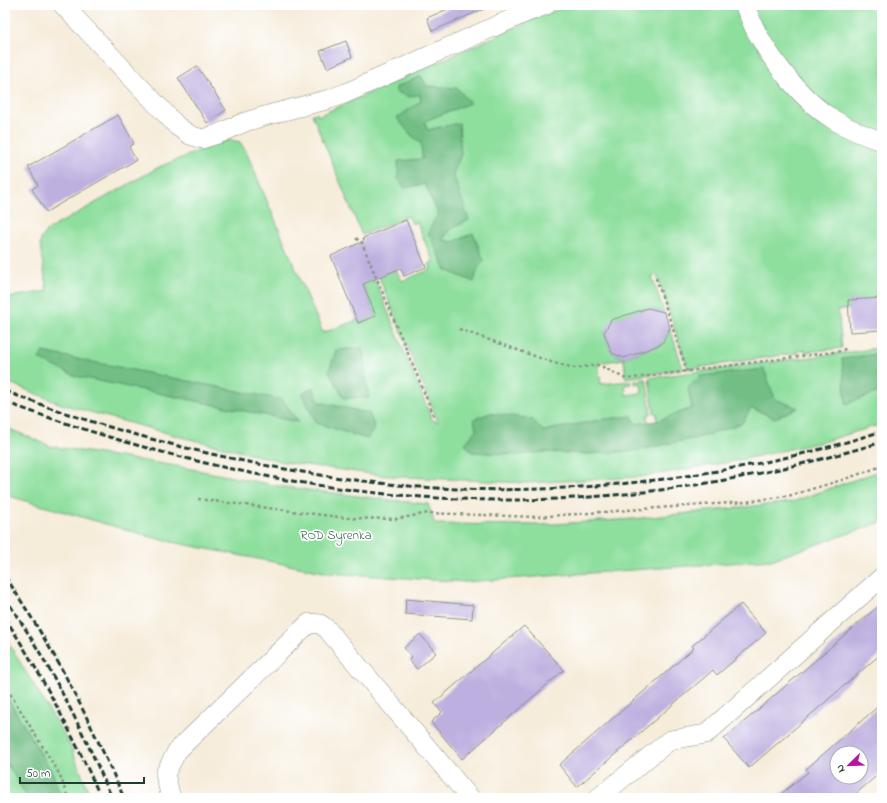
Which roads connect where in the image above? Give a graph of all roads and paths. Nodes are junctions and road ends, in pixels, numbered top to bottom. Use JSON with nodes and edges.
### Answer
{"nodes":[{"id":1,"x":63,"y":5,"type":"edge"},
{"id":2,"x":546,"y":5,"type":"edge"},
{"id":3,"x":744,"y":5,"type":"edge"},
{"id":4,"x":882,"y":141,"type":"edge"},
{"id":5,"x":356,"y":238,"type":"dead end"},
{"id":6,"x":656,"y":278,"type":"dead end"},
{"id":7,"x":459,"y":330,"type":"dead end"},
{"id":8,"x":846,"y":348,"type":"dead end"},
{"id":9,"x":686,"y":371,"type":"junction"},
{"id":10,"x":434,"y":416,"type":"dead end"},
{"id":11,"x":882,"y":466,"type":"edge"},
{"id":12,"x":198,"y":499,"type":"dead end"},
{"id":13,"x":882,"y":577,"type":"edge"},
{"id":14,"x":5,"y":683,"type":"edge"},
{"id":15,"x":68,"y":798,"type":"edge"},
{"id":16,"x":172,"y":798,"type":"edge"},
{"id":17,"x":470,"y":798,"type":"edge"},
{"id":18,"x":598,"y":798,"type":"edge"}],
"edges":[{"from":1,"to":2,"type":"lane"},
{"from":3,"to":4,"type":"lane"},
{"from":5,"to":10,"type":"path"},
{"from":6,"to":9,"type":"path"},
{"from":7,"to":9,"type":"path"},
{"from":8,"to":9,"type":"path"},
{"from":11,"to":12,"type":"path"},
{"from":13,"to":18,"type":"lane"},
{"from":14,"to":15,"type":"path"},
{"from":16,"to":17,"type":"lane"}]}
